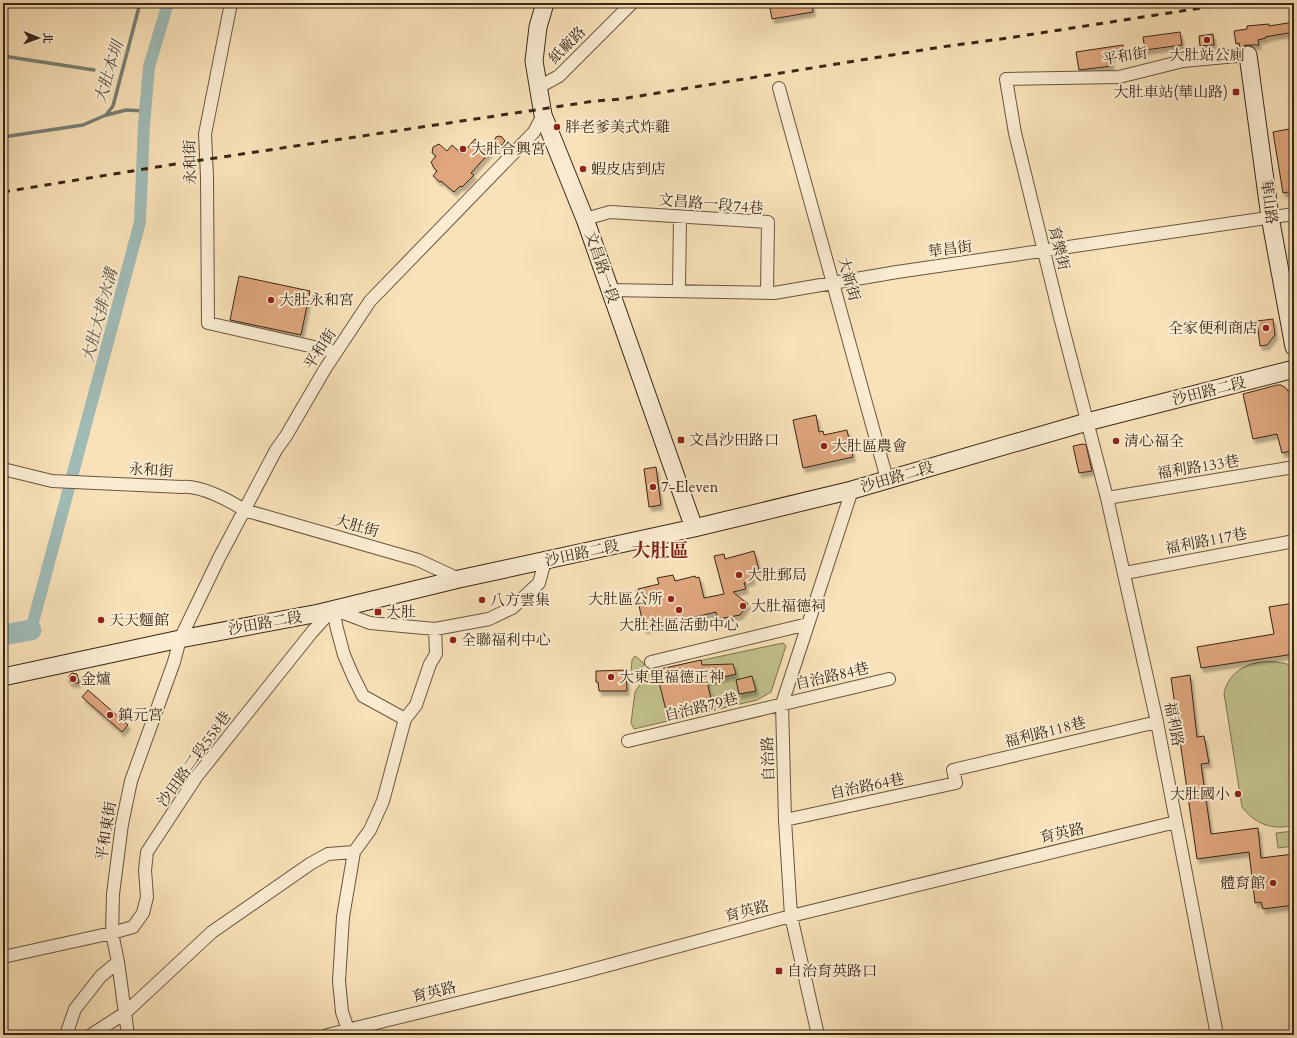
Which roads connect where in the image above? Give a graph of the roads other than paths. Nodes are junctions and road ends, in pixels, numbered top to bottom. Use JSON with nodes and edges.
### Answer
{"nodes":[{"id":1,"x":231,"y":3,"type":"edge"},
{"id":2,"x":545,"y":3,"type":"edge"},
{"id":3,"x":632,"y":3,"type":"edge"},
{"id":4,"x":1248,"y":55,"type":"joint"},
{"id":5,"x":1006,"y":79,"type":"joint"},
{"id":6,"x":539,"y":87,"type":"junction"},
{"id":7,"x":779,"y":88,"type":"dead end"},
{"id":8,"x":543,"y":115,"type":"junction"},
{"id":9,"x":1294,"y":214,"type":"edge"},
{"id":10,"x":680,"y":216,"type":"junction"},
{"id":11,"x":1270,"y":217,"type":"junction"},
{"id":12,"x":585,"y":219,"type":"junction"},
{"id":13,"x":1043,"y":251,"type":"junction"},
{"id":14,"x":834,"y":282,"type":"junction"},
{"id":15,"x":610,"y":290,"type":"junction"},
{"id":16,"x":679,"y":290,"type":"junction"},
{"id":17,"x":767,"y":292,"type":"junction"},
{"id":18,"x":1294,"y":347,"type":"edge"},
{"id":19,"x":336,"y":352,"type":"junction"},
{"id":20,"x":1294,"y":369,"type":"edge"},
{"id":21,"x":1087,"y":422,"type":"junction"},
{"id":22,"x":1294,"y":467,"type":"edge"},
{"id":23,"x":3,"y":469,"type":"edge"},
{"id":24,"x":887,"y":479,"type":"junction"},
{"id":25,"x":852,"y":490,"type":"junction"},
{"id":26,"x":1107,"y":498,"type":"junction"},
{"id":27,"x":244,"y":510,"type":"junction"},
{"id":28,"x":694,"y":528,"type":"junction"},
{"id":29,"x":1294,"y":541,"type":"edge"},
{"id":30,"x":545,"y":561,"type":"junction"},
{"id":31,"x":1125,"y":573,"type":"junction"},
{"id":32,"x":459,"y":578,"type":"junction"},
{"id":33,"x":334,"y":609,"type":"junction"},
{"id":34,"x":808,"y":624,"type":"junction"},
{"id":35,"x":435,"y":629,"type":"junction"},
{"id":36,"x":180,"y":639,"type":"junction"},
{"id":37,"x":651,"y":662,"type":"dead end"},
{"id":38,"x":3,"y":677,"type":"edge"},
{"id":39,"x":889,"y":678,"type":"dead end"},
{"id":40,"x":782,"y":704,"type":"junction"},
{"id":41,"x":404,"y":719,"type":"junction"},
{"id":42,"x":1157,"y":722,"type":"junction"},
{"id":43,"x":628,"y":741,"type":"dead end"},
{"id":44,"x":956,"y":784,"type":"joint"},
{"id":45,"x":785,"y":820,"type":"junction"},
{"id":46,"x":1176,"y":822,"type":"junction"},
{"id":47,"x":354,"y":852,"type":"junction"},
{"id":48,"x":790,"y":916,"type":"junction"},
{"id":49,"x":112,"y":933,"type":"junction"},
{"id":50,"x":3,"y":957,"type":"edge"},
{"id":51,"x":118,"y":962,"type":"junction"},
{"id":52,"x":125,"y":1013,"type":"junction"},
{"id":53,"x":349,"y":1032,"type":"edge"},
{"id":54,"x":66,"y":1035,"type":"edge"},
{"id":55,"x":91,"y":1035,"type":"edge"},
{"id":56,"x":128,"y":1035,"type":"edge"},
{"id":57,"x":327,"y":1035,"type":"edge"},
{"id":58,"x":818,"y":1035,"type":"edge"},
{"id":59,"x":1217,"y":1035,"type":"edge"}],
"edges":[{"from":1,"to":19,"type":"street","name":"永和街"},
{"from":2,"to":6,"type":"street","name":"文昌路一段"},
{"from":3,"to":6,"type":"street","name":"紙廠路"},
{"from":4,"to":5,"type":"street","name":"平和街"},
{"from":4,"to":11,"type":"street","name":"華山路"},
{"from":5,"to":13,"type":"street","name":"育樂街"},
{"from":6,"to":8,"type":"street","name":"文昌路一段"},
{"from":7,"to":14,"type":"street","name":"大新街"},
{"from":8,"to":12,"type":"street","name":"文昌路一段"},
{"from":8,"to":19,"type":"street","name":"平和街"},
{"from":9,"to":11,"type":"street","name":"華昌街"},
{"from":10,"to":12,"type":"street","name":"文昌路一段74巷"},
{"from":10,"to":16,"type":"street"},
{"from":10,"to":17,"type":"street","name":"文昌路一段74巷"},
{"from":11,"to":13,"type":"street","name":"華昌街"},
{"from":11,"to":18,"type":"street","name":"華山路"},
{"from":12,"to":15,"type":"street","name":"文昌路一段"},
{"from":13,"to":14,"type":"street","name":"華昌街"},
{"from":13,"to":21,"type":"street","name":"育樂街"},
{"from":14,"to":17,"type":"street","name":"華昌街"},
{"from":14,"to":24,"type":"street","name":"大新街"},
{"from":15,"to":16,"type":"street","name":"華昌街"},
{"from":15,"to":28,"type":"street","name":"文昌路一段"},
{"from":16,"to":17,"type":"street","name":"華昌街"},
{"from":19,"to":27,"type":"street","name":"平和街"},
{"from":20,"to":21,"type":"street","name":"沙田路二段"},
{"from":21,"to":24,"type":"street","name":"沙田路二段"},
{"from":21,"to":26,"type":"street","name":"福利路"},
{"from":22,"to":26,"type":"street","name":"福利路133巷"},
{"from":23,"to":27,"type":"street","name":"永和街"},
{"from":24,"to":25,"type":"street","name":"沙田路二段"},
{"from":25,"to":28,"type":"street","name":"沙田路二段"},
{"from":25,"to":34,"type":"street","name":"自治路"},
{"from":26,"to":31,"type":"street","name":"福利路"},
{"from":27,"to":32,"type":"street","name":"大肚街"},
{"from":27,"to":36,"type":"street","name":"平和街"},
{"from":28,"to":30,"type":"street","name":"沙田路二段"},
{"from":29,"to":31,"type":"street","name":"福利路117巷"},
{"from":30,"to":32,"type":"street","name":"沙田路二段"},
{"from":30,"to":35,"type":"street"},
{"from":31,"to":42,"type":"street","name":"福利路"},
{"from":32,"to":33,"type":"street","name":"沙田路二段"},
{"from":33,"to":35,"type":"street"},
{"from":33,"to":36,"type":"street","name":"沙田路二段"},
{"from":33,"to":41,"type":"street"},
{"from":33,"to":49,"type":"street","name":"沙田路二段558巷"},
{"from":34,"to":37,"type":"street"},
{"from":34,"to":40,"type":"street","name":"自治路"},
{"from":35,"to":41,"type":"street"},
{"from":36,"to":38,"type":"street","name":"沙田路二段"},
{"from":36,"to":49,"type":"street","name":"平和東街"},
{"from":39,"to":40,"type":"street","name":"自治路84巷"},
{"from":40,"to":43,"type":"street","name":"自治路79巷"},
{"from":40,"to":45,"type":"street","name":"自治路"},
{"from":41,"to":47,"type":"street"},
{"from":42,"to":44,"type":"street","name":"福利路118巷"},
{"from":42,"to":46,"type":"street","name":"福利路"},
{"from":44,"to":45,"type":"street","name":"自治路64巷"},
{"from":45,"to":48,"type":"street","name":"自治路"},
{"from":46,"to":48,"type":"street","name":"育英路"},
{"from":46,"to":59,"type":"street","name":"福利路"},
{"from":47,"to":52,"type":"street"},
{"from":47,"to":53,"type":"street"},
{"from":48,"to":53,"type":"street","name":"育英路"},
{"from":48,"to":58,"type":"street","name":"自治路"},
{"from":49,"to":50,"type":"street","name":"沙田路二段558巷"},
{"from":49,"to":51,"type":"street","name":"平和東街"},
{"from":51,"to":52,"type":"street","name":"平和東街"},
{"from":51,"to":54,"type":"street"},
{"from":52,"to":55,"type":"street"},
{"from":52,"to":56,"type":"street","name":"平和東街"},
{"from":53,"to":57,"type":"street","name":"育英路"}]}
